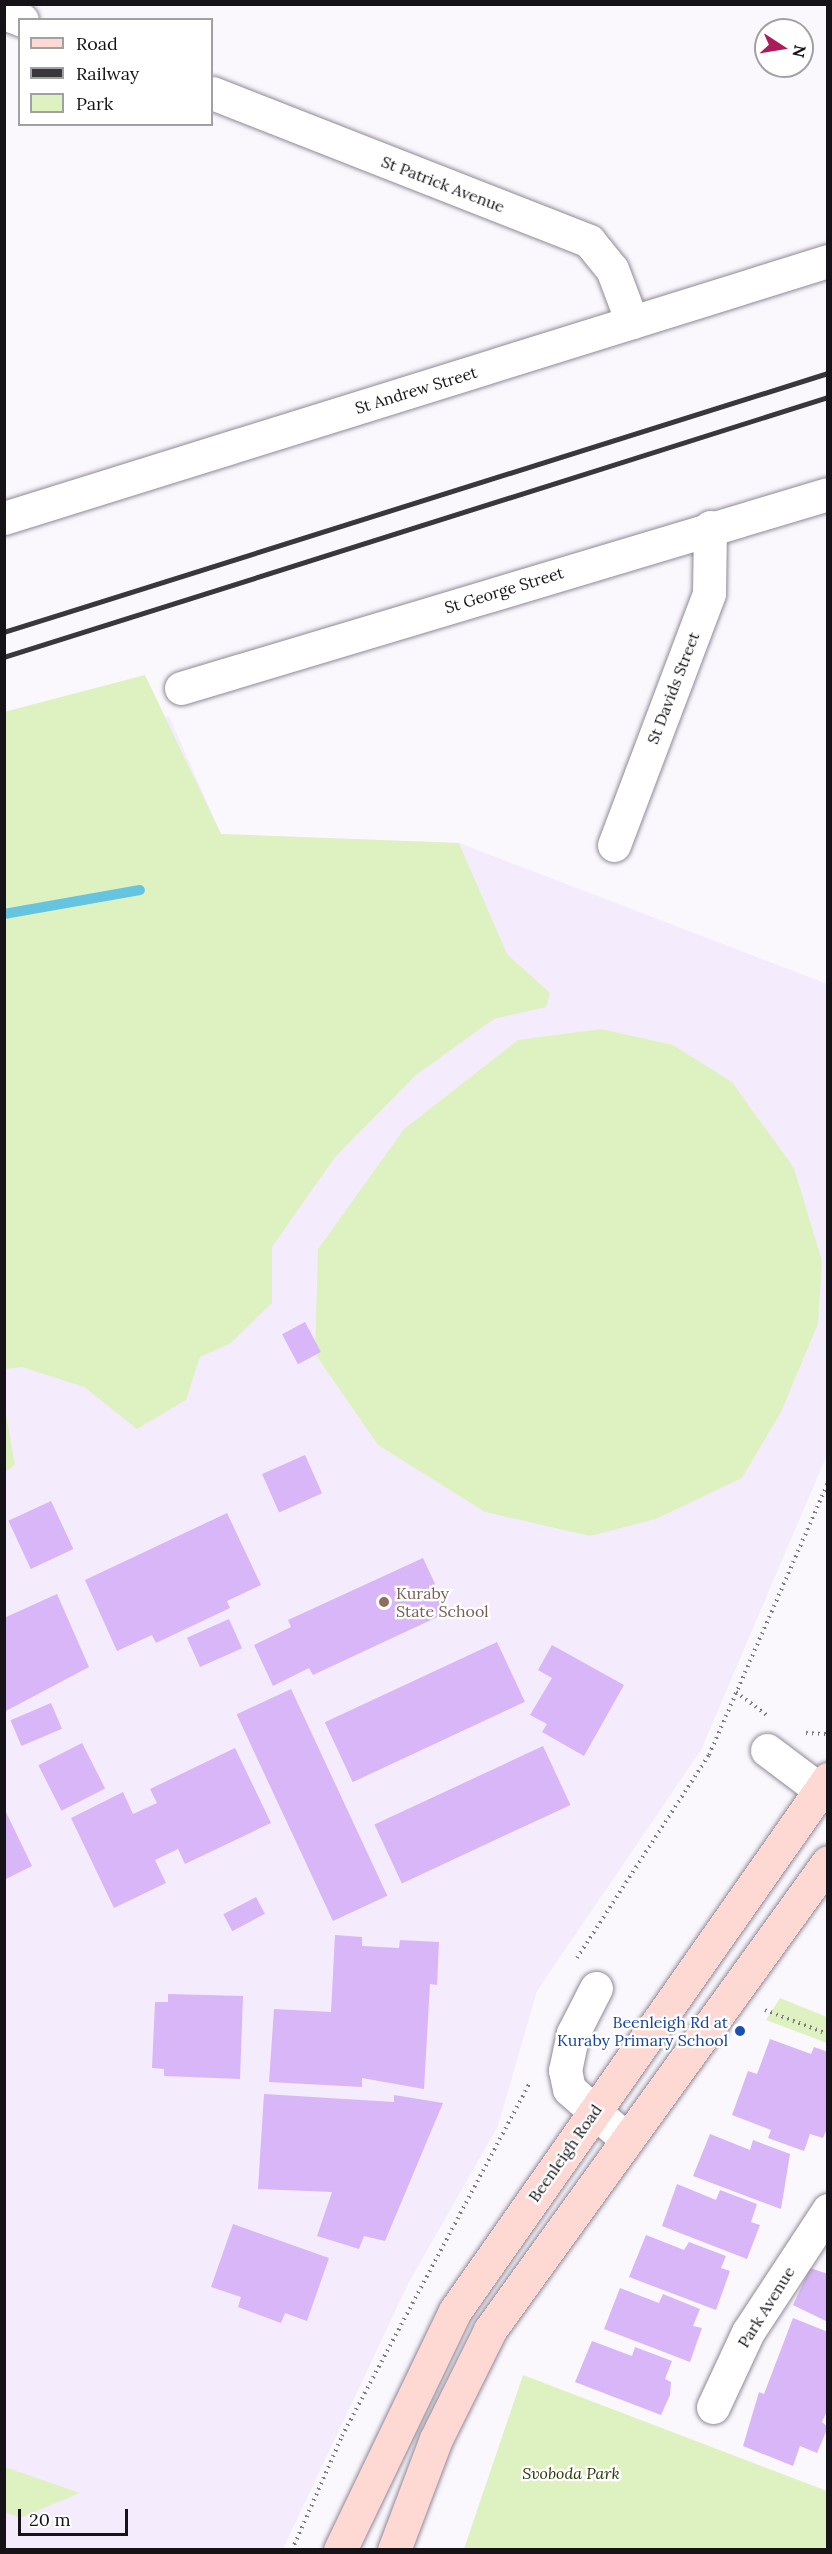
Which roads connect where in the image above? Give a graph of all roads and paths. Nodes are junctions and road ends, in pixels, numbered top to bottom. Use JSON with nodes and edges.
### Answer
{"nodes":[{"id":1,"x":4,"y":13,"type":"edge"},
{"id":2,"x":18,"y":18,"type":"edge"},
{"id":3,"x":213,"y":93,"type":"edge"},
{"id":4,"x":828,"y":261,"type":"edge"},
{"id":5,"x":632,"y":322,"type":"junction"},
{"id":6,"x":828,"y":494,"type":"edge"},
{"id":7,"x":4,"y":518,"type":"edge"},
{"id":8,"x":710,"y":527,"type":"junction"},
{"id":9,"x":181,"y":688,"type":"dead end"},
{"id":10,"x":614,"y":845,"type":"dead end"},
{"id":11,"x":767,"y":1750,"type":"dead end"},
{"id":12,"x":825,"y":1788,"type":"edge"},
{"id":13,"x":828,"y":1862,"type":"edge"},
{"id":14,"x":596,"y":1988,"type":"dead end"},
{"id":15,"x":755,"y":2006,"type":"dead end"},
{"id":16,"x":828,"y":2034,"type":"edge"},
{"id":17,"x":592,"y":2115,"type":"junction"},
{"id":18,"x":625,"y":2138,"type":"junction"},
{"id":19,"x":828,"y":2210,"type":"edge"},
{"id":20,"x":713,"y":2407,"type":"dead end"},
{"id":21,"x":340,"y":2550,"type":"edge"},
{"id":22,"x":394,"y":2550,"type":"edge"}],
"edges":[{"from":1,"to":2,"type":"street"},
{"from":3,"to":5,"type":"street","name":"St Patrick Avenue"},
{"from":4,"to":5,"type":"street","name":"St Andrew Street"},
{"from":5,"to":7,"type":"street","name":"St Andrew Street"},
{"from":6,"to":8,"type":"street","name":"St George Street"},
{"from":8,"to":9,"type":"street","name":"St George Street"},
{"from":8,"to":10,"type":"street","name":"St Davids Street"},
{"from":11,"to":12,"type":"street"},
{"from":12,"to":17,"type":"main road","name":"Beenleigh Road"},
{"from":13,"to":18,"type":"main road"},
{"from":14,"to":17,"type":"street"},
{"from":15,"to":16,"type":"path"},
{"from":17,"to":18,"type":"street"},
{"from":17,"to":21,"type":"main road","name":"Beenleigh Road"},
{"from":18,"to":22,"type":"main road"},
{"from":19,"to":20,"type":"street","name":"Park Avenue"}]}
